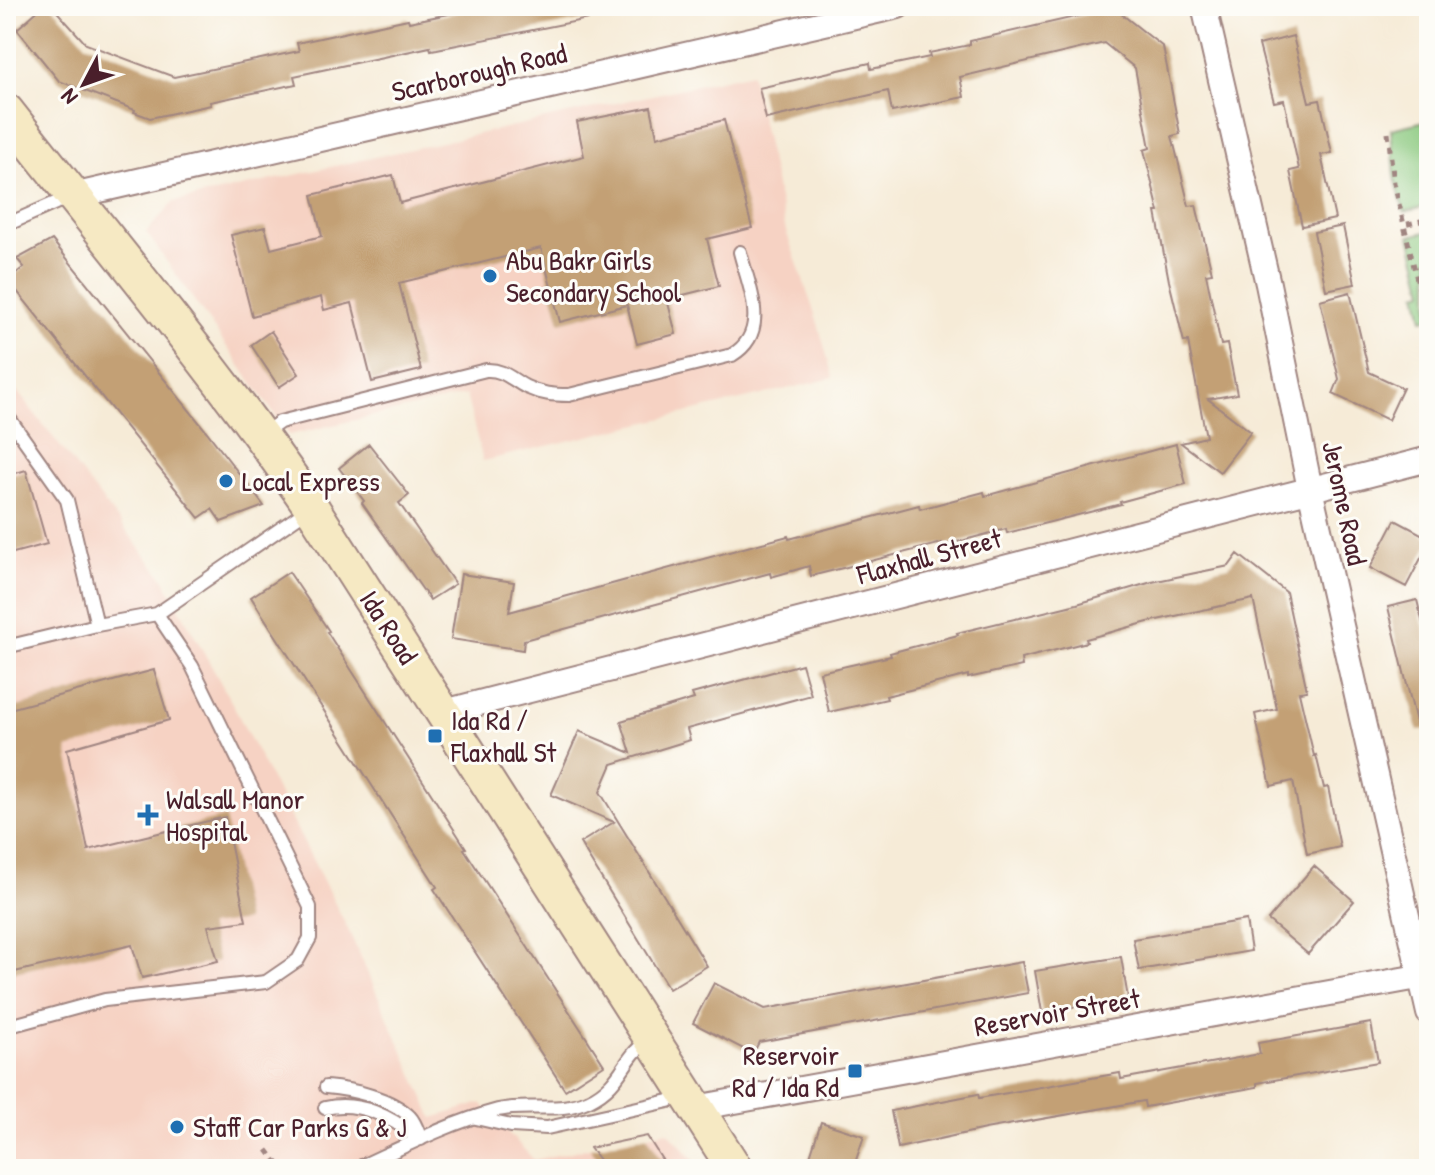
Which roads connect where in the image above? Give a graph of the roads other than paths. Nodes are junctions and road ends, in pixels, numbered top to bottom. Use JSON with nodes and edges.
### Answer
{"nodes":[{"id":1,"x":898,"y":6,"type":"edge"},
{"id":2,"x":1204,"y":6,"type":"edge"},
{"id":3,"x":6,"y":111,"type":"edge"},
{"id":4,"x":73,"y":196,"type":"junction"},
{"id":5,"x":6,"y":225,"type":"edge"},
{"id":6,"x":740,"y":252,"type":"dead end"},
{"id":7,"x":6,"y":414,"type":"edge"},
{"id":8,"x":261,"y":435,"type":"junction"},
{"id":9,"x":1429,"y":459,"type":"edge"},
{"id":10,"x":1310,"y":489,"type":"junction"},
{"id":11,"x":312,"y":508,"type":"junction"},
{"id":12,"x":157,"y":614,"type":"junction"},
{"id":13,"x":97,"y":625,"type":"junction"},
{"id":14,"x":6,"y":647,"type":"edge"},
{"id":15,"x":444,"y":712,"type":"junction"},
{"id":16,"x":1425,"y":976,"type":"edge"},
{"id":17,"x":1429,"y":1013,"type":"edge"},
{"id":18,"x":6,"y":1027,"type":"edge"},
{"id":19,"x":652,"y":1038,"type":"junction"},
{"id":20,"x":326,"y":1087,"type":"dead end"},
{"id":21,"x":691,"y":1100,"type":"junction"},
{"id":22,"x":325,"y":1108,"type":"dead end"},
{"id":23,"x":476,"y":1118,"type":"junction"},
{"id":24,"x":421,"y":1139,"type":"junction"},
{"id":25,"x":385,"y":1155,"type":"junction"},
{"id":26,"x":355,"y":1169,"type":"edge"},
{"id":27,"x":392,"y":1169,"type":"edge"},
{"id":28,"x":735,"y":1169,"type":"edge"}],
"edges":[{"from":1,"to":4,"type":"street","name":"Scarborough Road"},
{"from":2,"to":10,"type":"street","name":"Jerome Road"},
{"from":3,"to":4,"type":"street","name":"Ida Road"},
{"from":4,"to":5,"type":"lane"},
{"from":4,"to":8,"type":"street","name":"Ida Road"},
{"from":6,"to":8,"type":"lane"},
{"from":7,"to":13,"type":"lane"},
{"from":8,"to":11,"type":"street","name":"Ida Road"},
{"from":9,"to":10,"type":"street","name":"Flaxhall Street"},
{"from":10,"to":15,"type":"street","name":"Flaxhall Street"},
{"from":10,"to":16,"type":"street","name":"Jerome Road"},
{"from":11,"to":12,"type":"lane"},
{"from":11,"to":15,"type":"street","name":"Ida Road"},
{"from":12,"to":13,"type":"lane"},
{"from":12,"to":18,"type":"lane"},
{"from":13,"to":14,"type":"lane"},
{"from":15,"to":19,"type":"street","name":"Ida Road"},
{"from":16,"to":17,"type":"street","name":"Jerome Road"},
{"from":16,"to":21,"type":"street","name":"Reservoir Street"},
{"from":19,"to":21,"type":"street","name":"Ida Road"},
{"from":19,"to":23,"type":"lane"},
{"from":20,"to":24,"type":"lane"},
{"from":21,"to":23,"type":"lane"},
{"from":21,"to":28,"type":"street","name":"Ida Road"},
{"from":22,"to":24,"type":"lane"},
{"from":23,"to":24,"type":"lane"},
{"from":24,"to":25,"type":"lane"},
{"from":25,"to":26,"type":"lane"},
{"from":25,"to":27,"type":"lane"}]}
